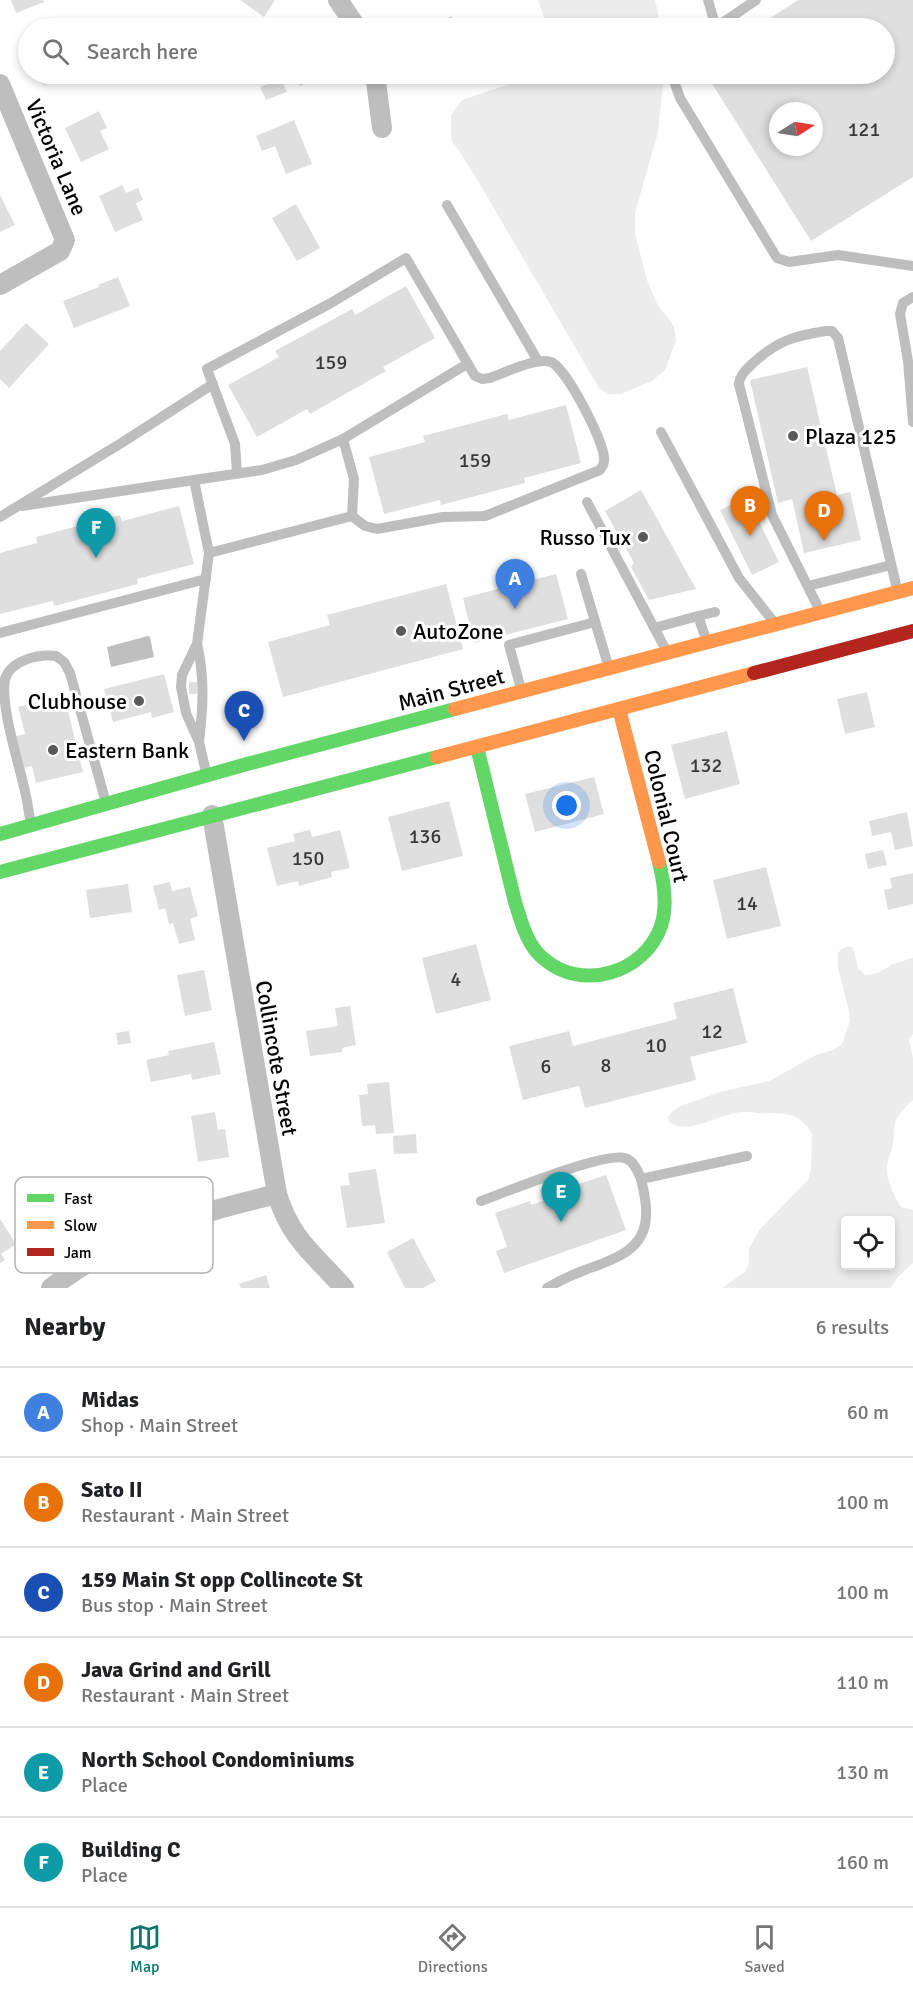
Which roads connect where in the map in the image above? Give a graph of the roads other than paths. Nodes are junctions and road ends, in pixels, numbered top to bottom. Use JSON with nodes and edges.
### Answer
{"nodes":[{"id":1,"x":338,"y":0,"type":"edge"},
{"id":2,"x":708,"y":0,"type":"edge"},
{"id":3,"x":756,"y":0,"type":"edge"},
{"id":4,"x":350,"y":18,"type":"edge"},
{"id":5,"x":712,"y":18,"type":"edge"},
{"id":6,"x":730,"y":18,"type":"edge"},
{"id":7,"x":0,"y":84,"type":"edge"},
{"id":8,"x":376,"y":84,"type":"edge"},
{"id":9,"x":675,"y":84,"type":"edge"},
{"id":10,"x":382,"y":128,"type":"dead end"},
{"id":11,"x":447,"y":205,"type":"dead end"},
{"id":12,"x":913,"y":266,"type":"edge"},
{"id":13,"x":0,"y":285,"type":"edge"},
{"id":14,"x":913,"y":297,"type":"edge"},
{"id":15,"x":538,"y":361,"type":"junction"},
{"id":16,"x":467,"y":364,"type":"junction"},
{"id":17,"x":213,"y":384,"type":"junction"},
{"id":18,"x":913,"y":422,"type":"edge"},
{"id":19,"x":661,"y":432,"type":"dead end"},
{"id":20,"x":343,"y":440,"type":"junction"},
{"id":21,"x":237,"y":473,"type":"junction"},
{"id":22,"x":194,"y":480,"type":"junction"},
{"id":23,"x":587,"y":502,"type":"dead end"},
{"id":24,"x":15,"y":507,"type":"junction"},
{"id":25,"x":352,"y":516,"type":"junction"},
{"id":26,"x":0,"y":517,"type":"edge"},
{"id":27,"x":209,"y":554,"type":"junction"},
{"id":28,"x":891,"y":565,"type":"junction"},
{"id":29,"x":581,"y":574,"type":"dead end"},
{"id":30,"x":206,"y":579,"type":"junction"},
{"id":31,"x":807,"y":586,"type":"junction"},
{"id":32,"x":913,"y":588,"type":"edge"},
{"id":33,"x":898,"y":592,"type":"junction"},
{"id":34,"x":715,"y":612,"type":"dead end"},
{"id":35,"x":821,"y":612,"type":"junction"},
{"id":36,"x":698,"y":616,"type":"junction"},
{"id":37,"x":595,"y":622,"type":"junction"},
{"id":38,"x":775,"y":624,"type":"junction"},
{"id":39,"x":654,"y":628,"type":"junction"},
{"id":40,"x":913,"y":632,"type":"edge"},
{"id":41,"x":0,"y":633,"type":"edge"},
{"id":42,"x":708,"y":642,"type":"junction"},
{"id":43,"x":197,"y":644,"type":"junction"},
{"id":44,"x":667,"y":653,"type":"junction"},
{"id":45,"x":609,"y":668,"type":"junction"},
{"id":46,"x":522,"y":692,"type":"junction"},
{"id":47,"x":619,"y":709,"type":"junction"},
{"id":48,"x":199,"y":742,"type":"junction"},
{"id":49,"x":477,"y":747,"type":"junction"},
{"id":50,"x":324,"y":774,"type":"dead end"},
{"id":51,"x":207,"y":775,"type":"junction"},
{"id":52,"x":303,"y":793,"type":"junction"},
{"id":53,"x":106,"y":803,"type":"junction"},
{"id":54,"x":212,"y":815,"type":"junction"},
{"id":55,"x":31,"y":825,"type":"junction"},
{"id":56,"x":0,"y":834,"type":"edge"},
{"id":57,"x":0,"y":872,"type":"edge"},
{"id":58,"x":747,"y":1156,"type":"dead end"},
{"id":59,"x":641,"y":1179,"type":"junction"},
{"id":60,"x":277,"y":1194,"type":"junction"},
{"id":61,"x":481,"y":1201,"type":"dead end"},
{"id":62,"x":213,"y":1210,"type":"edge"},
{"id":63,"x":72,"y":1273,"type":"edge"},
{"id":64,"x":51,"y":1288,"type":"edge"},
{"id":65,"x":344,"y":1288,"type":"edge"},
{"id":66,"x":547,"y":1288,"type":"edge"}],
"edges":[{"from":1,"to":4,"type":"street"},
{"from":2,"to":5,"type":"lane"},
{"from":3,"to":6,"type":"lane"},
{"from":7,"to":13,"type":"street","name":"Victoria Lane"},
{"from":8,"to":10,"type":"street"},
{"from":9,"to":12,"type":"lane"},
{"from":11,"to":15,"type":"lane"},
{"from":14,"to":18,"type":"lane"},
{"from":15,"to":16,"type":"lane"},
{"from":15,"to":25,"type":"lane"},
{"from":16,"to":17,"type":"lane"},
{"from":16,"to":20,"type":"lane"},
{"from":17,"to":21,"type":"lane"},
{"from":17,"to":24,"type":"lane"},
{"from":19,"to":38,"type":"lane"},
{"from":20,"to":21,"type":"lane"},
{"from":20,"to":25,"type":"lane"},
{"from":21,"to":22,"type":"lane"},
{"from":22,"to":24,"type":"lane"},
{"from":22,"to":27,"type":"lane"},
{"from":23,"to":39,"type":"lane"},
{"from":24,"to":26,"type":"lane"},
{"from":25,"to":27,"type":"lane"},
{"from":27,"to":30,"type":"lane"},
{"from":28,"to":31,"type":"lane"},
{"from":28,"to":31,"type":"lane"},
{"from":28,"to":33,"type":"lane"},
{"from":29,"to":37,"type":"lane"},
{"from":30,"to":41,"type":"lane"},
{"from":30,"to":43,"type":"lane"},
{"from":31,"to":35,"type":"lane"},
{"from":32,"to":33,"type":"main road","name":"Main Street"},
{"from":33,"to":35,"type":"main road","name":"Main Street"},
{"from":34,"to":36,"type":"lane"},
{"from":35,"to":38,"type":"main road","name":"Main Street"},
{"from":36,"to":39,"type":"lane"},
{"from":36,"to":42,"type":"lane"},
{"from":37,"to":45,"type":"lane"},
{"from":37,"to":46,"type":"lane"},
{"from":38,"to":42,"type":"main road","name":"Main Street"},
{"from":39,"to":44,"type":"lane"},
{"from":40,"to":47,"type":"main road"},
{"from":42,"to":44,"type":"main road","name":"Main Street"},
{"from":43,"to":48,"type":"lane"},
{"from":43,"to":48,"type":"lane"},
{"from":44,"to":45,"type":"main road","name":"Main Street"},
{"from":45,"to":46,"type":"main road","name":"Main Street"},
{"from":46,"to":51,"type":"main road","name":"Main Street"},
{"from":47,"to":49,"type":"main road"},
{"from":47,"to":49,"type":"main road","name":"Colonial Court"},
{"from":48,"to":51,"type":"lane"},
{"from":49,"to":52,"type":"main road"},
{"from":50,"to":52,"type":"main road"},
{"from":51,"to":53,"type":"main road","name":"Main Street"},
{"from":52,"to":54,"type":"main road"},
{"from":53,"to":55,"type":"main road","name":"Main Street"},
{"from":53,"to":55,"type":"lane"},
{"from":54,"to":57,"type":"main road"},
{"from":54,"to":60,"type":"street","name":"Collincote Street"},
{"from":55,"to":56,"type":"main road","name":"Main Street"},
{"from":58,"to":59,"type":"lane"},
{"from":59,"to":61,"type":"lane"},
{"from":59,"to":66,"type":"lane"},
{"from":60,"to":62,"type":"street"},
{"from":60,"to":65,"type":"street","name":"Collincote Street"},
{"from":63,"to":64,"type":"street"}]}
